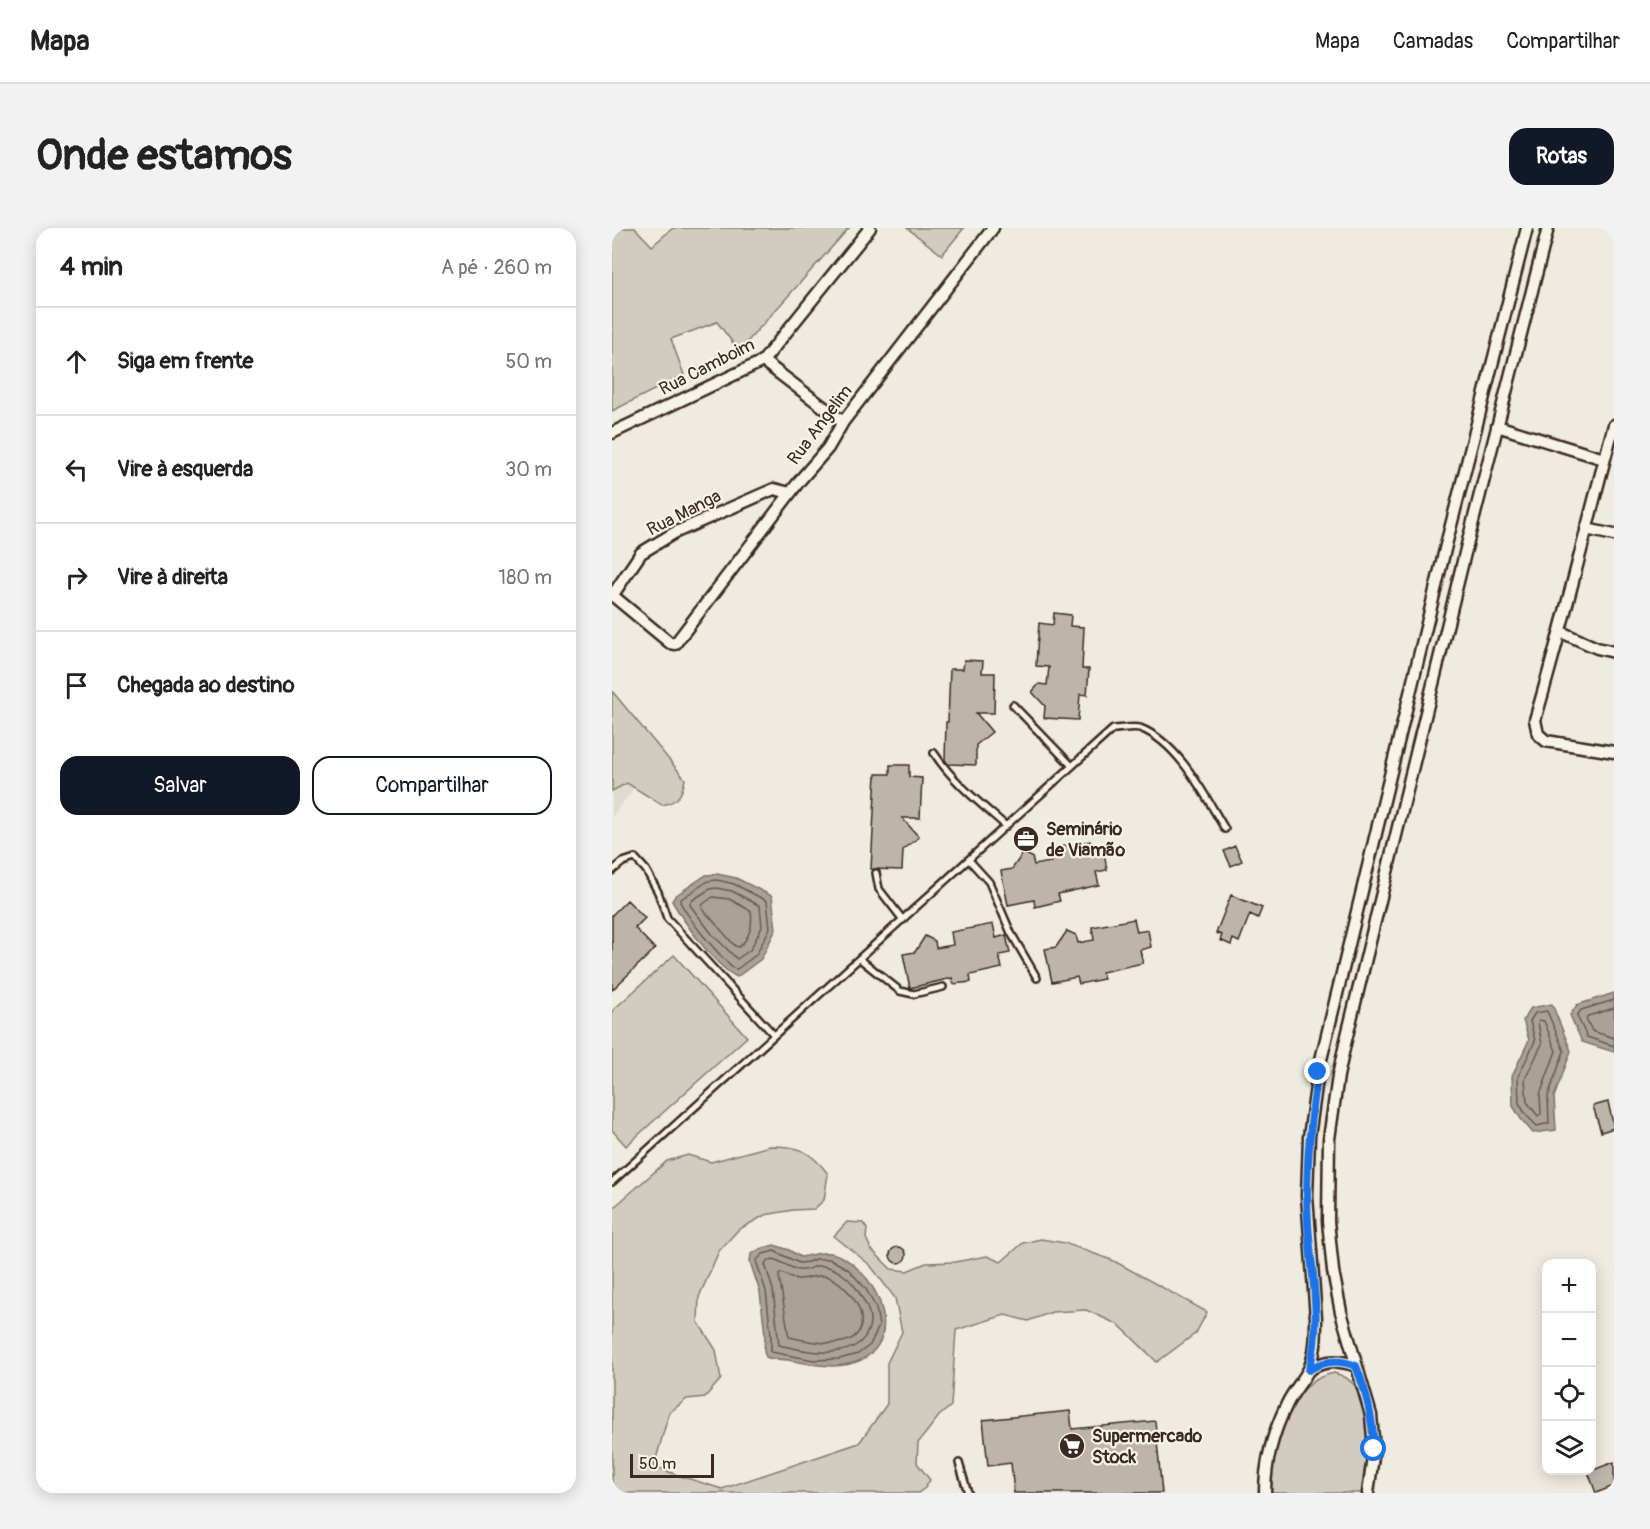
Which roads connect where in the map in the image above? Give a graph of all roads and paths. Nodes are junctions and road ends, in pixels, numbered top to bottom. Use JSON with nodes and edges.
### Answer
{"nodes":[{"id":1,"x":870,"y":228,"type":"edge"},
{"id":2,"x":993,"y":228,"type":"edge"},
{"id":3,"x":1527,"y":228,"type":"edge"},
{"id":4,"x":1548,"y":228,"type":"edge"},
{"id":5,"x":1510,"y":294,"type":"junction"},
{"id":6,"x":1529,"y":300,"type":"junction"},
{"id":7,"x":763,"y":361,"type":"junction"},
{"id":8,"x":843,"y":422,"type":"junction"},
{"id":9,"x":1614,"y":425,"type":"edge"},
{"id":10,"x":1497,"y":426,"type":"junction"},
{"id":11,"x":612,"y":433,"type":"edge"},
{"id":12,"x":1604,"y":459,"type":"junction"},
{"id":13,"x":790,"y":493,"type":"junction"},
{"id":14,"x":1586,"y":529,"type":"junction"},
{"id":15,"x":1614,"y":534,"type":"edge"},
{"id":16,"x":612,"y":596,"type":"edge"},
{"id":17,"x":1561,"y":632,"type":"junction"},
{"id":18,"x":1614,"y":652,"type":"edge"},
{"id":19,"x":1414,"y":677,"type":"junction"},
{"id":20,"x":1433,"y":681,"type":"junction"},
{"id":21,"x":1013,"y":705,"type":"dead end"},
{"id":22,"x":1614,"y":752,"type":"edge"},
{"id":23,"x":934,"y":753,"type":"dead end"},
{"id":24,"x":1072,"y":766,"type":"junction"},
{"id":25,"x":1006,"y":826,"type":"junction"},
{"id":26,"x":1226,"y":829,"type":"dead end"},
{"id":27,"x":969,"y":860,"type":"junction"},
{"id":28,"x":612,"y":871,"type":"edge"},
{"id":29,"x":876,"y":873,"type":"dead end"},
{"id":30,"x":903,"y":920,"type":"junction"},
{"id":31,"x":860,"y":959,"type":"junction"},
{"id":32,"x":1037,"y":978,"type":"dead end"},
{"id":33,"x":944,"y":987,"type":"dead end"},
{"id":34,"x":1336,"y":996,"type":"junction"},
{"id":35,"x":1356,"y":1001,"type":"junction"},
{"id":36,"x":774,"y":1035,"type":"junction"},
{"id":37,"x":612,"y":1182,"type":"edge"},
{"id":38,"x":1356,"y":1366,"type":"junction"},
{"id":39,"x":1309,"y":1370,"type":"junction"},
{"id":40,"x":959,"y":1463,"type":"dead end"},
{"id":41,"x":968,"y":1493,"type":"edge"},
{"id":42,"x":1265,"y":1493,"type":"edge"},
{"id":43,"x":1368,"y":1493,"type":"edge"}],
"edges":[{"from":1,"to":7,"type":"street","name":"Rua Camboim"},
{"from":2,"to":8,"type":"street","name":"Rua Angelim"},
{"from":3,"to":5,"type":"street"},
{"from":4,"to":6,"type":"street"},
{"from":5,"to":6,"type":"street"},
{"from":5,"to":19,"type":"street"},
{"from":6,"to":10,"type":"street"},
{"from":7,"to":8,"type":"street"},
{"from":7,"to":11,"type":"street","name":"Rua Camboim"},
{"from":8,"to":13,"type":"street","name":"Rua Angelim"},
{"from":9,"to":12,"type":"street"},
{"from":10,"to":12,"type":"street"},
{"from":10,"to":20,"type":"street"},
{"from":12,"to":14,"type":"street"},
{"from":13,"to":16,"type":"street","name":"Rua Manga"},
{"from":13,"to":16,"type":"street","name":"Rua Angelim"},
{"from":14,"to":15,"type":"street"},
{"from":14,"to":17,"type":"street"},
{"from":17,"to":18,"type":"street"},
{"from":17,"to":22,"type":"street"},
{"from":19,"to":20,"type":"street"},
{"from":19,"to":34,"type":"street"},
{"from":20,"to":35,"type":"street"},
{"from":21,"to":24,"type":"lane"},
{"from":23,"to":25,"type":"lane"},
{"from":24,"to":25,"type":"lane"},
{"from":24,"to":26,"type":"lane"},
{"from":25,"to":27,"type":"lane"},
{"from":27,"to":30,"type":"lane"},
{"from":27,"to":32,"type":"lane"},
{"from":28,"to":36,"type":"lane"},
{"from":29,"to":30,"type":"lane"},
{"from":30,"to":31,"type":"lane"},
{"from":31,"to":33,"type":"lane"},
{"from":31,"to":36,"type":"lane"},
{"from":34,"to":35,"type":"street"},
{"from":34,"to":39,"type":"street"},
{"from":35,"to":38,"type":"street"},
{"from":36,"to":37,"type":"lane"},
{"from":38,"to":39,"type":"street"},
{"from":38,"to":43,"type":"street"},
{"from":39,"to":42,"type":"street"},
{"from":40,"to":41,"type":"lane"}]}
